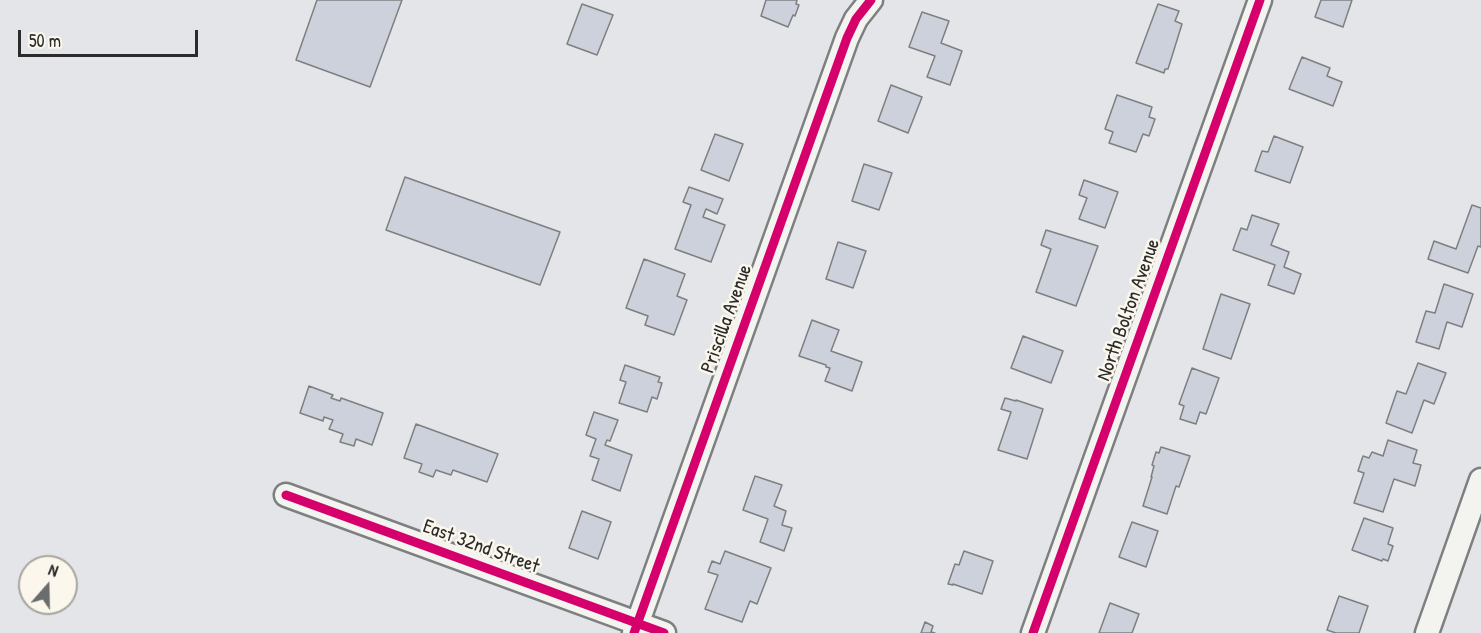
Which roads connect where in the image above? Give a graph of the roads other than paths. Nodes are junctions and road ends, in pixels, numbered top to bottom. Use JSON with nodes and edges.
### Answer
{"nodes":[{"id":1,"x":871,"y":0,"type":"edge"},
{"id":2,"x":1260,"y":0,"type":"edge"},
{"id":3,"x":1481,"y":480,"type":"edge"},
{"id":4,"x":286,"y":495,"type":"dead end"},
{"id":5,"x":636,"y":628,"type":"edge"},
{"id":6,"x":664,"y":633,"type":"edge"},
{"id":7,"x":1033,"y":633,"type":"edge"},
{"id":8,"x":1427,"y":633,"type":"edge"}],
"edges":[{"from":1,"to":5,"type":"street","name":"Priscilla Avenue"},
{"from":2,"to":7,"type":"street","name":"North Bolton Avenue"},
{"from":3,"to":8,"type":"street"},
{"from":4,"to":5,"type":"street","name":"East 32nd Street"},
{"from":5,"to":6,"type":"street","name":"East 32nd Street"}]}
